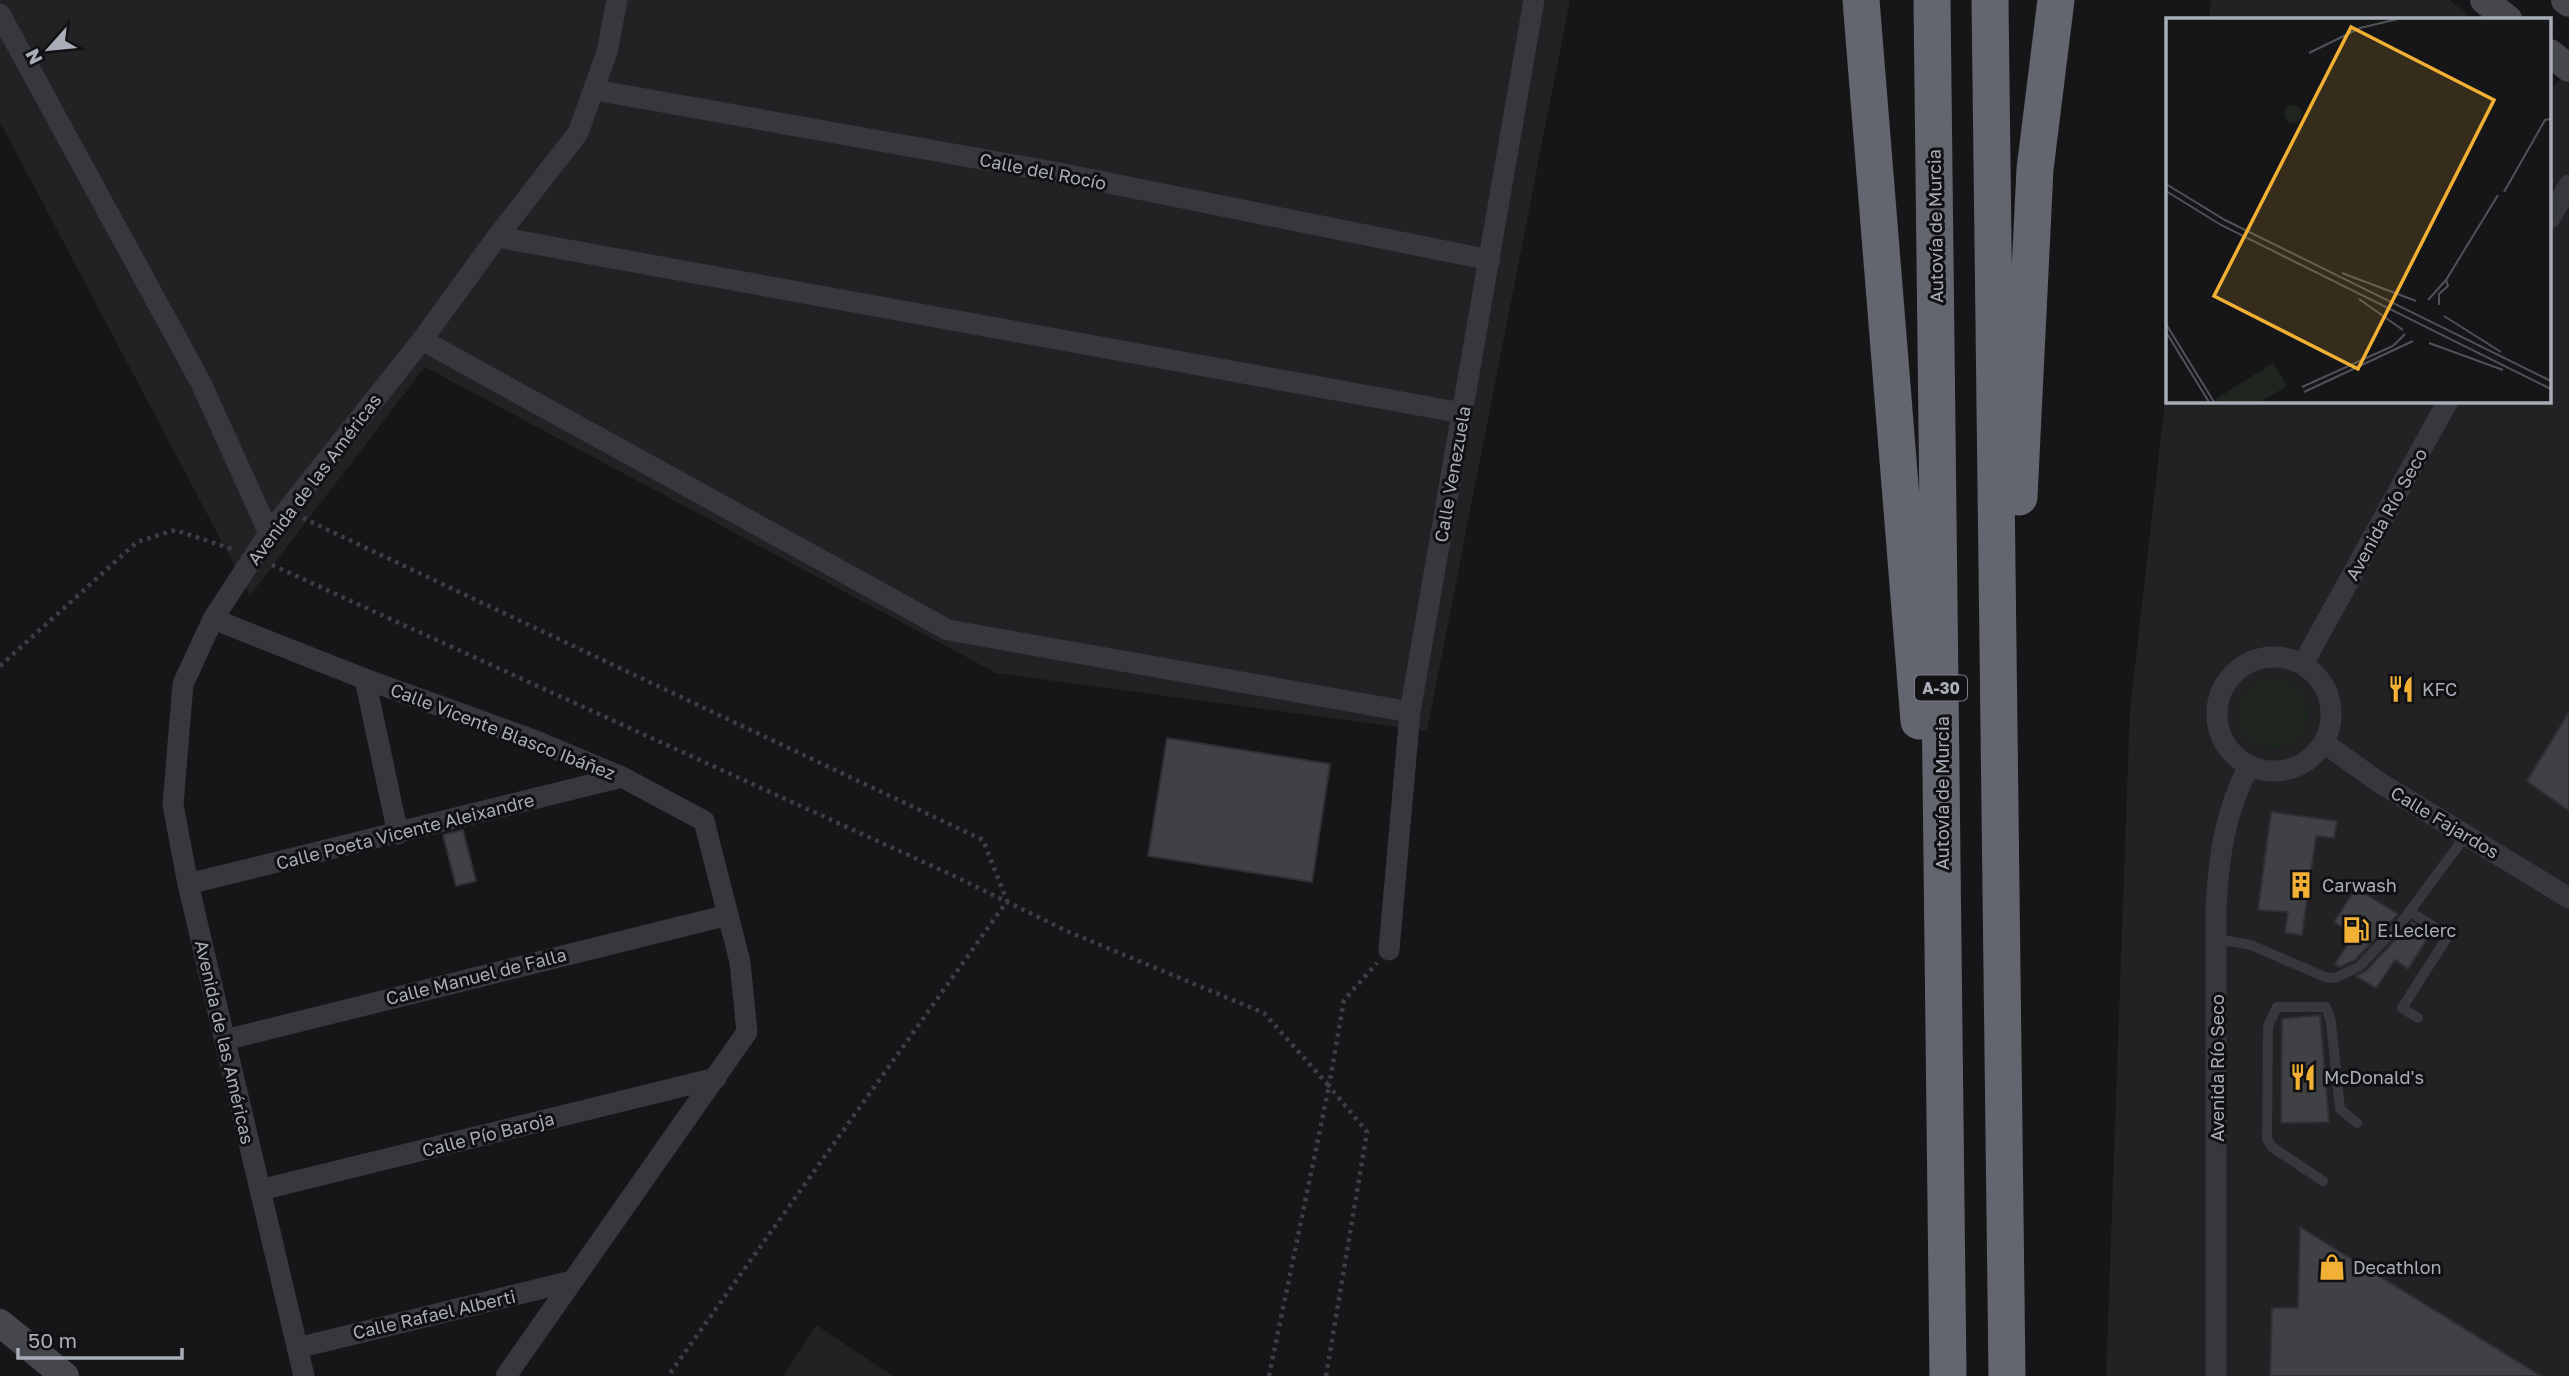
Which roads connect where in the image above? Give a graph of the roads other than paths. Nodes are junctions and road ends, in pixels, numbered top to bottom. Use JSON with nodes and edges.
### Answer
{"nodes":[{"id":1,"x":617,"y":0,"type":"edge"},
{"id":2,"x":1534,"y":0,"type":"edge"},
{"id":3,"x":1861,"y":0,"type":"edge"},
{"id":4,"x":1932,"y":0,"type":"edge"},
{"id":5,"x":1990,"y":0,"type":"edge"},
{"id":6,"x":2056,"y":0,"type":"edge"},
{"id":7,"x":2484,"y":0,"type":"edge"},
{"id":8,"x":2565,"y":0,"type":"edge"},
{"id":9,"x":2569,"y":3,"type":"edge"},
{"id":10,"x":0,"y":14,"type":"edge"},
{"id":11,"x":2507,"y":18,"type":"edge"},
{"id":12,"x":2552,"y":55,"type":"edge"},
{"id":13,"x":2569,"y":68,"type":"edge"},
{"id":14,"x":596,"y":90,"type":"junction"},
{"id":15,"x":2569,"y":185,"type":"edge"},
{"id":16,"x":2552,"y":215,"type":"edge"},
{"id":17,"x":497,"y":236,"type":"junction"},
{"id":18,"x":1490,"y":260,"type":"junction"},
{"id":19,"x":422,"y":340,"type":"junction"},
{"id":20,"x":2447,"y":402,"type":"edge"},
{"id":21,"x":1462,"y":413,"type":"junction"},
{"id":22,"x":269,"y":533,"type":"junction"},
{"id":23,"x":212,"y":619,"type":"junction"},
{"id":24,"x":2303,"y":664,"type":"junction"},
{"id":25,"x":365,"y":679,"type":"junction"},
{"id":26,"x":1410,"y":712,"type":"junction"},
{"id":27,"x":2324,"y":743,"type":"junction"},
{"id":28,"x":2249,"y":766,"type":"junction"},
{"id":29,"x":622,"y":776,"type":"junction"},
{"id":30,"x":398,"y":834,"type":"junction"},
{"id":31,"x":2466,"y":835,"type":"junction"},
{"id":32,"x":2001,"y":861,"type":"junction"},
{"id":33,"x":188,"y":884,"type":"junction"},
{"id":34,"x":2569,"y":898,"type":"edge"},
{"id":35,"x":2409,"y":911,"type":"junction"},
{"id":36,"x":728,"y":915,"type":"junction"},
{"id":37,"x":2217,"y":939,"type":"junction"},
{"id":38,"x":1390,"y":950,"type":"road end"},
{"id":39,"x":2418,"y":1018,"type":"dead end"},
{"id":40,"x":1944,"y":1020,"type":"junction"},
{"id":41,"x":225,"y":1040,"type":"junction"},
{"id":42,"x":716,"y":1078,"type":"junction"},
{"id":43,"x":2357,"y":1123,"type":"dead end"},
{"id":44,"x":2323,"y":1181,"type":"dead end"},
{"id":45,"x":260,"y":1190,"type":"junction"},
{"id":46,"x":572,"y":1281,"type":"junction"},
{"id":47,"x":0,"y":1323,"type":"edge"},
{"id":48,"x":297,"y":1348,"type":"junction"},
{"id":49,"x":65,"y":1376,"type":"edge"},
{"id":50,"x":304,"y":1376,"type":"edge"},
{"id":51,"x":506,"y":1376,"type":"edge"},
{"id":52,"x":1948,"y":1376,"type":"edge"},
{"id":53,"x":2007,"y":1376,"type":"edge"},
{"id":54,"x":2216,"y":1376,"type":"edge"}],
"edges":[{"from":1,"to":14,"type":"street","name":"Avenida de las Américas"},
{"from":2,"to":18,"type":"street","name":"Calle Venezuela"},
{"from":3,"to":40,"type":"highway"},
{"from":4,"to":40,"type":"highway","name":"Autovía de Murcia","number":"A-30"},
{"from":5,"to":32,"type":"highway"},
{"from":6,"to":32,"type":"highway"},
{"from":7,"to":11,"type":"main road"},
{"from":8,"to":9,"type":"main road"},
{"from":10,"to":22,"type":"street"},
{"from":12,"to":13,"type":"main road"},
{"from":14,"to":17,"type":"street","name":"Avenida de las Américas"},
{"from":14,"to":18,"type":"street","name":"Calle del Rocío"},
{"from":15,"to":16,"type":"street"},
{"from":17,"to":19,"type":"street","name":"Avenida de las Américas"},
{"from":17,"to":21,"type":"street"},
{"from":18,"to":21,"type":"street","name":"Calle Venezuela"},
{"from":19,"to":22,"type":"street","name":"Avenida de las Américas"},
{"from":19,"to":26,"type":"street"},
{"from":20,"to":24,"type":"street","name":"Avenida Río Seco"},
{"from":21,"to":26,"type":"street","name":"Calle Venezuela"},
{"from":22,"to":23,"type":"street","name":"Avenida de las Américas"},
{"from":23,"to":25,"type":"street","name":"Calle Vicente Blasco Ibáñez"},
{"from":23,"to":33,"type":"street","name":"Avenida de las Américas"},
{"from":24,"to":27,"type":"street"},
{"from":24,"to":28,"type":"street"},
{"from":25,"to":29,"type":"street","name":"Calle Vicente Blasco Ibáñez"},
{"from":25,"to":30,"type":"street"},
{"from":26,"to":38,"type":"street","name":"Calle Venezuela"},
{"from":27,"to":28,"type":"street"},
{"from":27,"to":31,"type":"street","name":"Calle Fajardos"},
{"from":28,"to":37,"type":"street","name":"Avenida Río Seco"},
{"from":29,"to":30,"type":"street","name":"Calle Poeta Vicente Aleixandre"},
{"from":29,"to":36,"type":"street","name":"Calle Vicente Blasco Ibáñez"},
{"from":30,"to":33,"type":"street","name":"Calle Poeta Vicente Aleixandre"},
{"from":31,"to":34,"type":"street","name":"Calle Fajardos"},
{"from":31,"to":35,"type":"lane"},
{"from":32,"to":53,"type":"highway"},
{"from":33,"to":41,"type":"street","name":"Avenida de las Américas"},
{"from":35,"to":37,"type":"lane"},
{"from":35,"to":39,"type":"lane"},
{"from":36,"to":41,"type":"street","name":"Calle Manuel de Falla"},
{"from":36,"to":42,"type":"street","name":"Calle Vicente Blasco Ibáñez"},
{"from":37,"to":54,"type":"street","name":"Avenida Río Seco"},
{"from":40,"to":52,"type":"highway","name":"Autovía de Murcia","number":"A-30"},
{"from":41,"to":45,"type":"street","name":"Avenida de las Américas"},
{"from":42,"to":45,"type":"street","name":"Calle Pío Baroja"},
{"from":42,"to":46,"type":"street","name":"Calle Vicente Blasco Ibáñez"},
{"from":43,"to":44,"type":"lane"},
{"from":45,"to":48,"type":"street","name":"Avenida de las Américas"},
{"from":46,"to":48,"type":"street","name":"Calle Rafael Alberti"},
{"from":46,"to":51,"type":"street","name":"Calle Vicente Blasco Ibáñez"},
{"from":47,"to":49,"type":"main road"},
{"from":48,"to":50,"type":"street","name":"Avenida de las Américas"}]}
